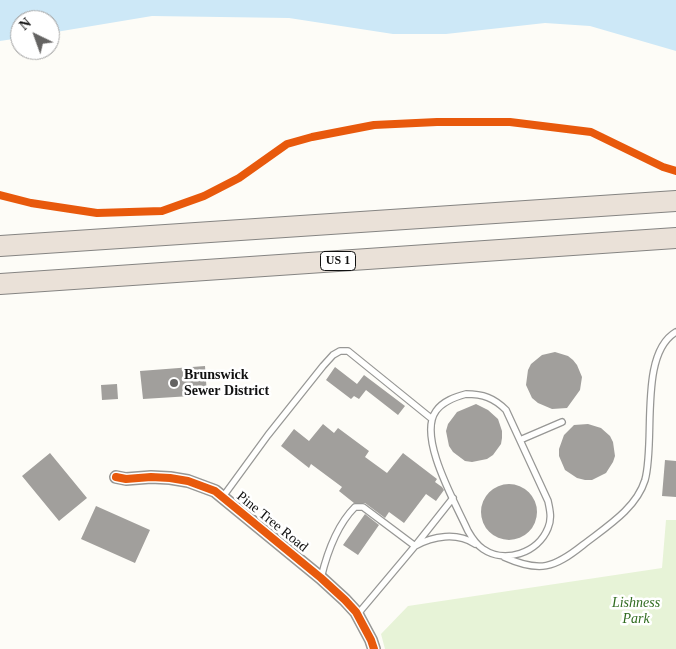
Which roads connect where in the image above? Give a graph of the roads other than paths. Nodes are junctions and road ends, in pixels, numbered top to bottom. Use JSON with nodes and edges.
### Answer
{"nodes":[{"id":1,"x":676,"y":201,"type":"edge"},
{"id":2,"x":676,"y":238,"type":"edge"},
{"id":3,"x":0,"y":246,"type":"edge"},
{"id":4,"x":0,"y":284,"type":"edge"},
{"id":5,"x":676,"y":332,"type":"edge"},
{"id":6,"x":432,"y":419,"type":"junction"},
{"id":7,"x":562,"y":422,"type":"dead end"},
{"id":8,"x":520,"y":440,"type":"junction"},
{"id":9,"x":116,"y":477,"type":"dead end"},
{"id":10,"x":222,"y":498,"type":"junction"},
{"id":11,"x":453,"y":498,"type":"junction"},
{"id":12,"x":415,"y":546,"type":"junction"},
{"id":13,"x":482,"y":549,"type":"junction"},
{"id":14,"x":504,"y":557,"type":"junction"},
{"id":15,"x":321,"y":578,"type":"junction"},
{"id":16,"x":357,"y":614,"type":"junction"},
{"id":17,"x":374,"y":649,"type":"edge"}],
"edges":[{"from":1,"to":3,"type":"highway"},
{"from":2,"to":4,"type":"highway","number":"US 1"},
{"from":5,"to":14,"type":"lane"},
{"from":6,"to":8,"type":"lane"},
{"from":6,"to":10,"type":"lane"},
{"from":6,"to":11,"type":"lane"},
{"from":7,"to":8,"type":"lane"},
{"from":8,"to":14,"type":"lane"},
{"from":9,"to":10,"type":"street","name":"Pine Tree Road"},
{"from":10,"to":15,"type":"street","name":"Pine Tree Road"},
{"from":11,"to":12,"type":"lane"},
{"from":11,"to":13,"type":"lane"},
{"from":12,"to":13,"type":"lane"},
{"from":12,"to":15,"type":"lane"},
{"from":12,"to":16,"type":"lane"},
{"from":13,"to":14,"type":"lane"},
{"from":15,"to":16,"type":"street","name":"Pine Tree Road"},
{"from":16,"to":17,"type":"street","name":"Pine Tree Road"}]}
